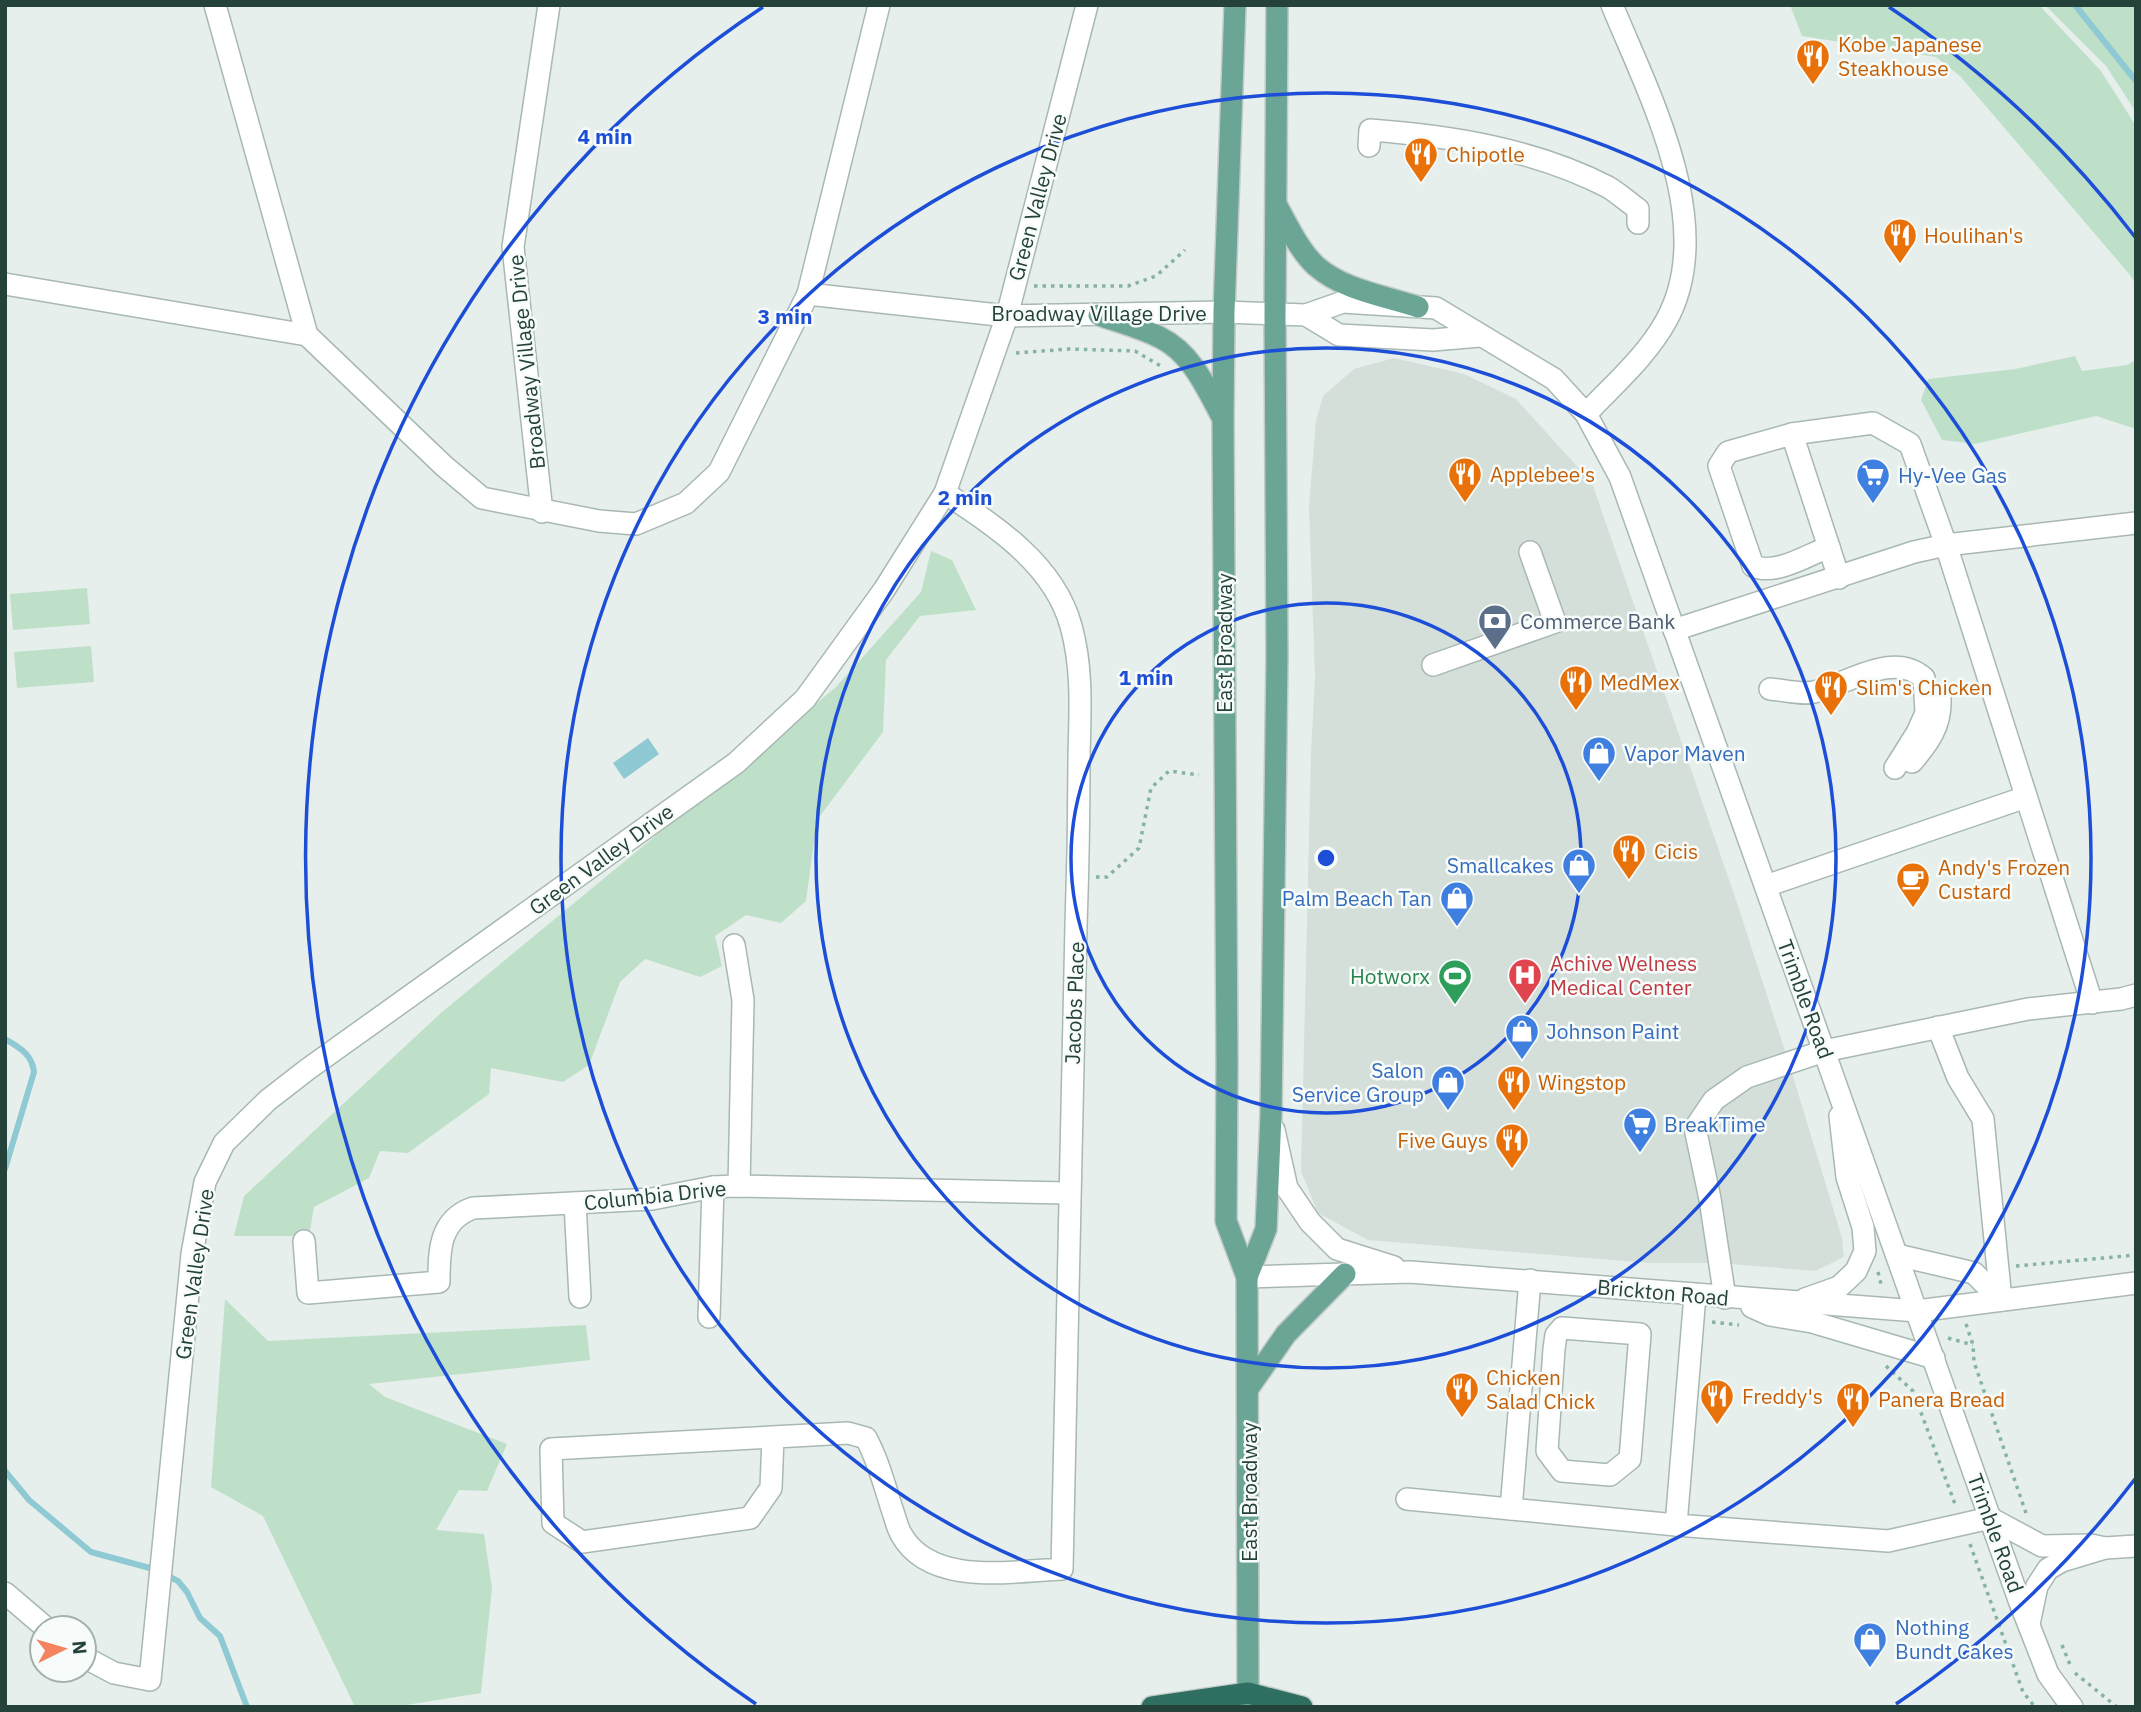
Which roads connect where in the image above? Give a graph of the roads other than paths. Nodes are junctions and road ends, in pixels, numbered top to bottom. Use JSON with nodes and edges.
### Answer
{"nodes":[{"id":1,"x":215,"y":5,"type":"edge"},
{"id":2,"x":550,"y":5,"type":"edge"},
{"id":3,"x":879,"y":5,"type":"edge"},
{"id":4,"x":1087,"y":5,"type":"edge"},
{"id":5,"x":1235,"y":5,"type":"edge"},
{"id":6,"x":1277,"y":5,"type":"edge"},
{"id":7,"x":1612,"y":5,"type":"edge"},
{"id":8,"x":1369,"y":146,"type":"dead end"},
{"id":9,"x":1275,"y":204,"type":"junction"},
{"id":10,"x":1638,"y":223,"type":"dead end"},
{"id":11,"x":5,"y":284,"type":"edge"},
{"id":12,"x":808,"y":294,"type":"junction"},
{"id":13,"x":1418,"y":307,"type":"junction"},
{"id":14,"x":1224,"y":312,"type":"junction"},
{"id":15,"x":1275,"y":314,"type":"junction"},
{"id":16,"x":1099,"y":315,"type":"junction"},
{"id":17,"x":1306,"y":315,"type":"junction"},
{"id":18,"x":1007,"y":316,"type":"junction"},
{"id":19,"x":307,"y":335,"type":"junction"},
{"id":20,"x":1480,"y":336,"type":"junction"},
{"id":21,"x":1586,"y":414,"type":"junction"},
{"id":22,"x":1223,"y":419,"type":"junction"},
{"id":23,"x":1792,"y":434,"type":"junction"},
{"id":24,"x":945,"y":493,"type":"junction"},
{"id":25,"x":542,"y":512,"type":"junction"},
{"id":26,"x":2136,"y":523,"type":"edge"},
{"id":27,"x":1946,"y":545,"type":"junction"},
{"id":28,"x":1829,"y":547,"type":"junction"},
{"id":29,"x":1530,"y":552,"type":"dead end"},
{"id":30,"x":1839,"y":578,"type":"junction"},
{"id":31,"x":1674,"y":630,"type":"junction"},
{"id":32,"x":1433,"y":665,"type":"dead end"},
{"id":33,"x":1770,"y":689,"type":"dead end"},
{"id":34,"x":1903,"y":765,"type":"dead end"},
{"id":35,"x":2026,"y":797,"type":"junction"},
{"id":36,"x":1766,"y":886,"type":"junction"},
{"id":37,"x":734,"y":945,"type":"dead end"},
{"id":38,"x":2136,"y":995,"type":"edge"},
{"id":39,"x":2092,"y":1003,"type":"junction"},
{"id":40,"x":1938,"y":1027,"type":"junction"},
{"id":41,"x":1824,"y":1051,"type":"junction"},
{"id":42,"x":1839,"y":1093,"type":"junction"},
{"id":43,"x":1271,"y":1115,"type":"junction"},
{"id":44,"x":739,"y":1186,"type":"junction"},
{"id":45,"x":713,"y":1187,"type":"junction"},
{"id":46,"x":1068,"y":1193,"type":"junction"},
{"id":47,"x":575,"y":1203,"type":"junction"},
{"id":48,"x":304,"y":1241,"type":"dead end"},
{"id":49,"x":1897,"y":1255,"type":"junction"},
{"id":50,"x":1410,"y":1272,"type":"junction"},
{"id":51,"x":1345,"y":1274,"type":"junction"},
{"id":52,"x":1247,"y":1277,"type":"junction"},
{"id":53,"x":1530,"y":1280,"type":"junction"},
{"id":54,"x":2136,"y":1283,"type":"edge"},
{"id":55,"x":1695,"y":1295,"type":"junction"},
{"id":56,"x":580,"y":1297,"type":"dead end"},
{"id":57,"x":1730,"y":1298,"type":"junction"},
{"id":58,"x":2001,"y":1300,"type":"junction"},
{"id":59,"x":1796,"y":1303,"type":"junction"},
{"id":60,"x":1917,"y":1311,"type":"junction"},
{"id":61,"x":709,"y":1317,"type":"dead end"},
{"id":62,"x":1934,"y":1358,"type":"junction"},
{"id":63,"x":1249,"y":1387,"type":"junction"},
{"id":64,"x":773,"y":1437,"type":"junction"},
{"id":65,"x":1515,"y":1461,"type":"junction"},
{"id":66,"x":1559,"y":1466,"type":"junction"},
{"id":67,"x":1407,"y":1499,"type":"dead end"},
{"id":68,"x":1511,"y":1509,"type":"junction"},
{"id":69,"x":1990,"y":1518,"type":"junction"},
{"id":70,"x":1676,"y":1525,"type":"junction"},
{"id":71,"x":2136,"y":1546,"type":"edge"},
{"id":72,"x":2105,"y":1548,"type":"junction"},
{"id":73,"x":5,"y":1593,"type":"edge"},
{"id":74,"x":30,"y":1614,"type":"edge"},
{"id":75,"x":2029,"y":1624,"type":"junction"},
{"id":76,"x":98,"y":1664,"type":"edge"},
{"id":77,"x":1248,"y":1700,"type":"edge"},
{"id":78,"x":1152,"y":1707,"type":"edge"},
{"id":79,"x":1302,"y":1707,"type":"edge"},
{"id":80,"x":2072,"y":1707,"type":"edge"}],
"edges":[{"from":1,"to":19,"type":"street"},
{"from":2,"to":25,"type":"street","name":"Broadway Village Drive"},
{"from":3,"to":12,"type":"street"},
{"from":4,"to":18,"type":"street","name":"Green Valley Drive"},
{"from":5,"to":14,"type":"main road","name":"East Broadway"},
{"from":6,"to":9,"type":"main road","name":"East Broadway"},
{"from":7,"to":21,"type":"street"},
{"from":8,"to":10,"type":"street"},
{"from":9,"to":13,"type":"main road"},
{"from":9,"to":15,"type":"main road","name":"East Broadway"},
{"from":11,"to":19,"type":"street"},
{"from":12,"to":18,"type":"street","name":"Broadway Village Drive"},
{"from":12,"to":25,"type":"street"},
{"from":13,"to":17,"type":"street","name":"Trimble Road"},
{"from":13,"to":20,"type":"street","name":"Trimble Road"},
{"from":14,"to":15,"type":"street","name":"Trimble Road"},
{"from":14,"to":16,"type":"street","name":"Broadway Village Drive"},
{"from":14,"to":22,"type":"main road","name":"East Broadway"},
{"from":15,"to":17,"type":"street","name":"Trimble Road"},
{"from":15,"to":43,"type":"main road","name":"East Broadway"},
{"from":16,"to":18,"type":"street","name":"Broadway Village Drive"},
{"from":16,"to":22,"type":"main road"},
{"from":17,"to":20,"type":"street","name":"Trimble Road"},
{"from":18,"to":24,"type":"street","name":"Green Valley Drive"},
{"from":19,"to":25,"type":"street"},
{"from":20,"to":21,"type":"street","name":"Trimble Road"},
{"from":21,"to":31,"type":"street","name":"Trimble Road"},
{"from":22,"to":52,"type":"main road","name":"East Broadway"},
{"from":23,"to":27,"type":"street"},
{"from":23,"to":28,"type":"street"},
{"from":23,"to":28,"type":"street"},
{"from":24,"to":46,"type":"street","name":"Jacobs Place"},
{"from":24,"to":76,"type":"street","name":"Green Valley Drive"},
{"from":26,"to":27,"type":"street"},
{"from":27,"to":30,"type":"street"},
{"from":27,"to":35,"type":"street"},
{"from":28,"to":30,"type":"street"},
{"from":29,"to":32,"type":"street"},
{"from":30,"to":31,"type":"street"},
{"from":31,"to":36,"type":"street","name":"Trimble Road"},
{"from":33,"to":34,"type":"street"},
{"from":35,"to":36,"type":"street"},
{"from":35,"to":39,"type":"street"},
{"from":36,"to":41,"type":"street","name":"Trimble Road"},
{"from":37,"to":44,"type":"street"},
{"from":38,"to":39,"type":"street"},
{"from":39,"to":40,"type":"street"},
{"from":40,"to":41,"type":"street"},
{"from":40,"to":58,"type":"street"},
{"from":41,"to":42,"type":"street","name":"Trimble Road"},
{"from":41,"to":57,"type":"street"},
{"from":42,"to":49,"type":"street","name":"Trimble Road"},
{"from":42,"to":59,"type":"street"},
{"from":43,"to":50,"type":"street","name":"Brickton Road"},
{"from":43,"to":52,"type":"main road","name":"East Broadway"},
{"from":44,"to":45,"type":"street","name":"Columbia Drive"},
{"from":44,"to":46,"type":"street","name":"Columbia Drive"},
{"from":45,"to":47,"type":"street","name":"Columbia Drive"},
{"from":45,"to":61,"type":"street"},
{"from":46,"to":64,"type":"street","name":"Jacobs Place"},
{"from":47,"to":48,"type":"street","name":"Columbia Drive"},
{"from":47,"to":56,"type":"street"},
{"from":49,"to":58,"type":"street"},
{"from":49,"to":60,"type":"street","name":"Trimble Road"},
{"from":50,"to":51,"type":"street","name":"Brickton Road"},
{"from":50,"to":53,"type":"street","name":"Brickton Road"},
{"from":51,"to":52,"type":"street","name":"Brickton Road"},
{"from":51,"to":63,"type":"main road"},
{"from":52,"to":63,"type":"main road","name":"East Broadway"},
{"from":53,"to":55,"type":"street","name":"Brickton Road"},
{"from":53,"to":65,"type":"street"},
{"from":54,"to":58,"type":"street","name":"Brickton Road"},
{"from":55,"to":57,"type":"street","name":"Brickton Road"},
{"from":55,"to":70,"type":"street"},
{"from":57,"to":59,"type":"street","name":"Brickton Road"},
{"from":57,"to":62,"type":"street"},
{"from":58,"to":60,"type":"street","name":"Brickton Road"},
{"from":59,"to":60,"type":"street","name":"Brickton Road"},
{"from":60,"to":62,"type":"street","name":"Trimble Road"},
{"from":62,"to":69,"type":"street","name":"Trimble Road"},
{"from":63,"to":77,"type":"main road","name":"East Broadway"},
{"from":64,"to":64,"type":"street"},
{"from":65,"to":66,"type":"street"},
{"from":65,"to":68,"type":"street"},
{"from":66,"to":66,"type":"street"},
{"from":67,"to":68,"type":"street"},
{"from":68,"to":70,"type":"street"},
{"from":69,"to":70,"type":"street"},
{"from":69,"to":72,"type":"street"},
{"from":69,"to":75,"type":"street","name":"Trimble Road"},
{"from":71,"to":72,"type":"street"},
{"from":72,"to":75,"type":"street"},
{"from":73,"to":74,"type":"street"},
{"from":75,"to":80,"type":"street","name":"Trimble Road"},
{"from":77,"to":78,"type":"highway"},
{"from":77,"to":79,"type":"highway"}]}
